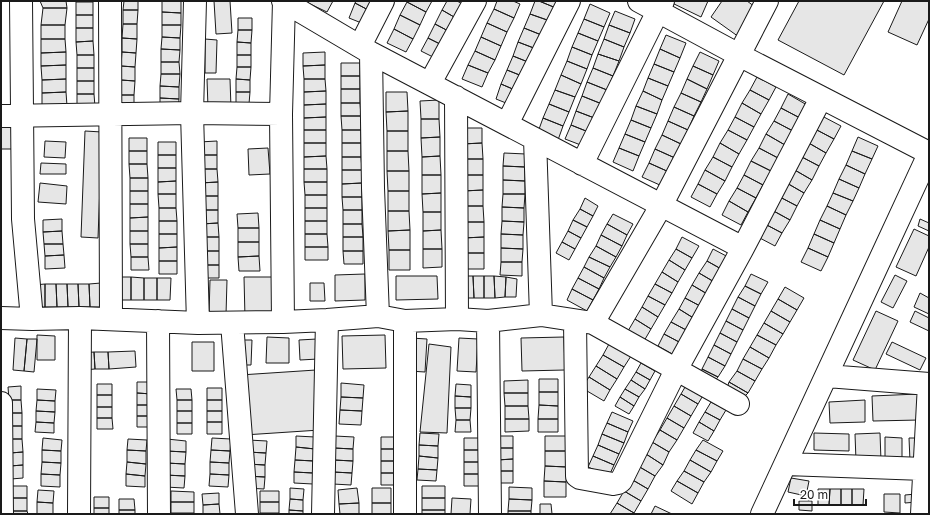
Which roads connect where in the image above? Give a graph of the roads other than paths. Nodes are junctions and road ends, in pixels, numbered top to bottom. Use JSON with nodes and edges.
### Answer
{"nodes":[{"id":1,"x":21,"y":1,"type":"edge"},
{"id":2,"x":110,"y":1,"type":"edge"},
{"id":3,"x":195,"y":1,"type":"edge"},
{"id":4,"x":284,"y":1,"type":"edge"},
{"id":5,"x":383,"y":1,"type":"edge"},
{"id":6,"x":475,"y":1,"type":"edge"},
{"id":7,"x":569,"y":1,"type":"edge"},
{"id":8,"x":639,"y":1,"type":"edge"},
{"id":9,"x":767,"y":1,"type":"edge"},
{"id":10,"x":661,"y":6,"type":"edge"},
{"id":11,"x":366,"y":49,"type":"junction"},
{"id":12,"x":739,"y":55,"type":"junction"},
{"id":13,"x":430,"y":83,"type":"junction"},
{"id":14,"x":456,"y":96,"type":"junction"},
{"id":15,"x":822,"y":98,"type":"junction"},
{"id":16,"x":192,"y":113,"type":"junction"},
{"id":17,"x":110,"y":114,"type":"junction"},
{"id":18,"x":281,"y":114,"type":"junction"},
{"id":19,"x":11,"y":115,"type":"edge"},
{"id":20,"x":507,"y":124,"type":"junction"},
{"id":21,"x":535,"y":139,"type":"junction"},
{"id":22,"x":929,"y":153,"type":"edge"},
{"id":23,"x":582,"y":164,"type":"junction"},
{"id":24,"x":661,"y":206,"type":"junction"},
{"id":25,"x":743,"y":248,"type":"junction"},
{"id":26,"x":541,"y":315,"type":"junction"},
{"id":27,"x":378,"y":316,"type":"junction"},
{"id":28,"x":1,"y":318,"type":"edge"},
{"id":29,"x":80,"y":318,"type":"junction"},
{"id":30,"x":32,"y":319,"type":"junction"},
{"id":31,"x":112,"y":319,"type":"junction"},
{"id":32,"x":457,"y":319,"type":"junction"},
{"id":33,"x":327,"y":320,"type":"junction"},
{"id":34,"x":405,"y":321,"type":"junction"},
{"id":35,"x":488,"y":321,"type":"junction"},
{"id":36,"x":158,"y":322,"type":"junction"},
{"id":37,"x":283,"y":322,"type":"junction"},
{"id":38,"x":584,"y":322,"type":"junction"},
{"id":39,"x":232,"y":323,"type":"junction"},
{"id":40,"x":198,"y":324,"type":"junction"},
{"id":41,"x":676,"y":370,"type":"junction"},
{"id":42,"x":826,"y":376,"type":"junction"},
{"id":43,"x":929,"y":384,"type":"edge"},
{"id":44,"x":1,"y":403,"type":"edge"},
{"id":45,"x":738,"y":404,"type":"dead end"},
{"id":46,"x":928,"y":417,"type":"edge"},
{"id":47,"x":786,"y":464,"type":"junction"},
{"id":48,"x":924,"y":469,"type":"junction"},
{"id":49,"x":2,"y":514,"type":"edge"},
{"id":50,"x":79,"y":514,"type":"edge"},
{"id":51,"x":159,"y":514,"type":"edge"},
{"id":52,"x":247,"y":514,"type":"edge"},
{"id":53,"x":323,"y":514,"type":"edge"},
{"id":54,"x":405,"y":514,"type":"edge"},
{"id":55,"x":490,"y":514,"type":"edge"},
{"id":56,"x":762,"y":514,"type":"edge"},
{"id":57,"x":922,"y":514,"type":"edge"}],
"edges":[{"from":1,"to":19,"type":"street"},
{"from":2,"to":17,"type":"street"},
{"from":3,"to":16,"type":"street"},
{"from":4,"to":11,"type":"street"},
{"from":4,"to":18,"type":"street"},
{"from":5,"to":11,"type":"street"},
{"from":6,"to":13,"type":"street"},
{"from":7,"to":20,"type":"street"},
{"from":8,"to":10,"type":"street"},
{"from":9,"to":12,"type":"street"},
{"from":10,"to":12,"type":"street"},
{"from":10,"to":23,"type":"street"},
{"from":11,"to":13,"type":"street"},
{"from":11,"to":27,"type":"street"},
{"from":12,"to":15,"type":"street"},
{"from":12,"to":24,"type":"street"},
{"from":13,"to":14,"type":"street"},
{"from":14,"to":20,"type":"street"},
{"from":14,"to":32,"type":"street"},
{"from":15,"to":22,"type":"street"},
{"from":15,"to":25,"type":"street"},
{"from":16,"to":17,"type":"street"},
{"from":16,"to":18,"type":"street"},
{"from":16,"to":40,"type":"street"},
{"from":17,"to":19,"type":"street"},
{"from":17,"to":31,"type":"street"},
{"from":18,"to":37,"type":"street"},
{"from":19,"to":30,"type":"street"},
{"from":20,"to":21,"type":"street"},
{"from":21,"to":23,"type":"street"},
{"from":21,"to":26,"type":"street"},
{"from":22,"to":42,"type":"street"},
{"from":23,"to":24,"type":"street"},
{"from":24,"to":25,"type":"street"},
{"from":24,"to":38,"type":"street"},
{"from":25,"to":41,"type":"street"},
{"from":26,"to":35,"type":"street"},
{"from":26,"to":38,"type":"street"},
{"from":27,"to":33,"type":"street"},
{"from":27,"to":34,"type":"street"},
{"from":28,"to":30,"type":"street"},
{"from":29,"to":30,"type":"street"},
{"from":29,"to":31,"type":"street"},
{"from":29,"to":50,"type":"street"},
{"from":31,"to":36,"type":"street"},
{"from":32,"to":34,"type":"street"},
{"from":32,"to":35,"type":"street"},
{"from":33,"to":37,"type":"street"},
{"from":33,"to":53,"type":"street"},
{"from":34,"to":54,"type":"street"},
{"from":35,"to":55,"type":"street"},
{"from":36,"to":40,"type":"street"},
{"from":36,"to":51,"type":"street"},
{"from":37,"to":39,"type":"street"},
{"from":38,"to":41,"type":"street"},
{"from":38,"to":41,"type":"street"},
{"from":39,"to":40,"type":"street"},
{"from":39,"to":52,"type":"street"},
{"from":41,"to":45,"type":"street"},
{"from":42,"to":43,"type":"street"},
{"from":42,"to":47,"type":"street"},
{"from":43,"to":46,"type":"street"},
{"from":44,"to":49,"type":"street"},
{"from":46,"to":48,"type":"street"},
{"from":47,"to":48,"type":"street"},
{"from":47,"to":56,"type":"street"},
{"from":48,"to":57,"type":"street"}]}
